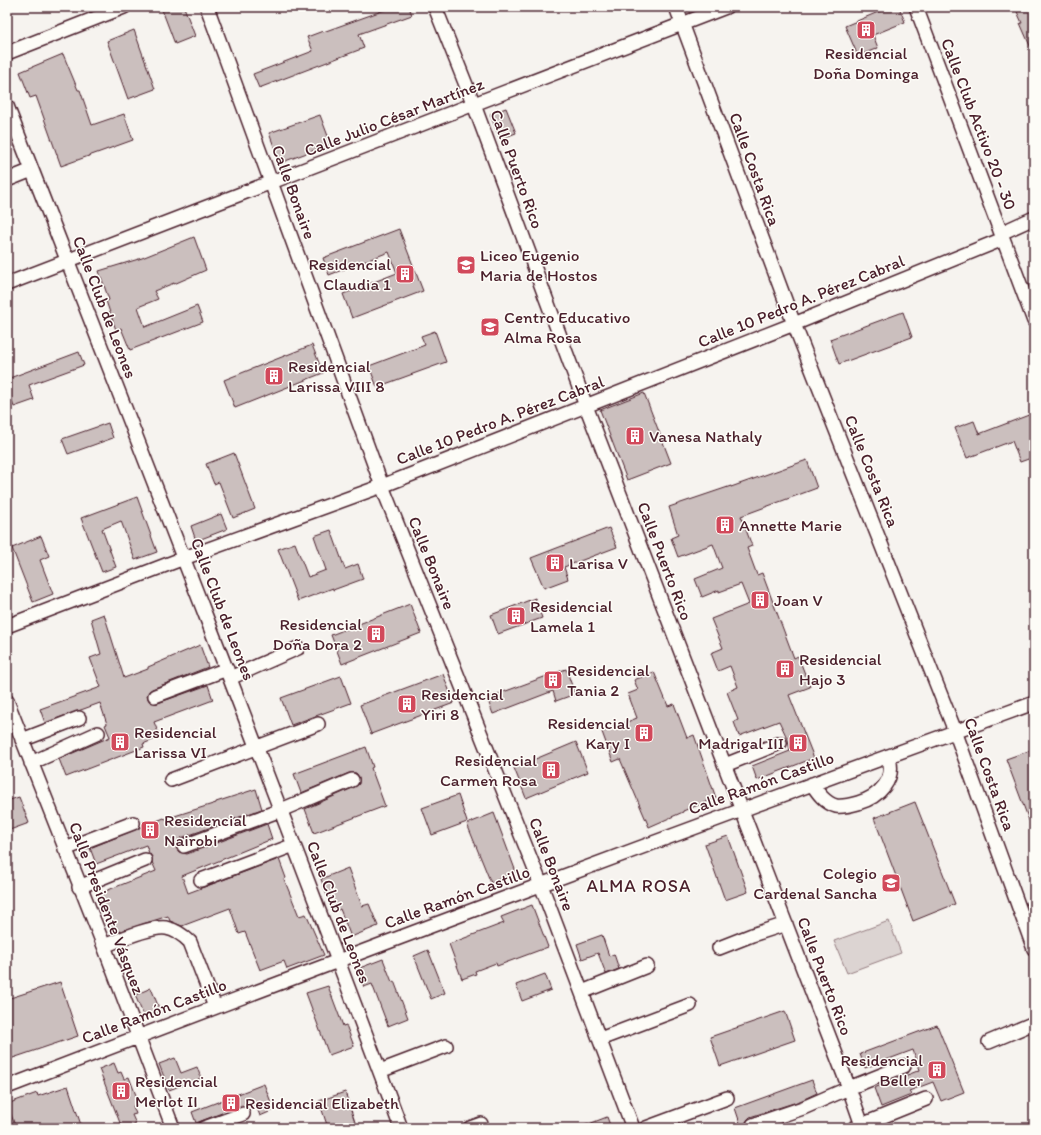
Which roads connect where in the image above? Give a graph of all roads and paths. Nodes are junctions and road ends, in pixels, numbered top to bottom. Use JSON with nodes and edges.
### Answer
{"nodes":[{"id":1,"x":124,"y":7,"type":"edge"},
{"id":2,"x":207,"y":7,"type":"edge"},
{"id":3,"x":435,"y":7,"type":"edge"},
{"id":4,"x":676,"y":7,"type":"edge"},
{"id":5,"x":726,"y":7,"type":"edge"},
{"id":6,"x":916,"y":7,"type":"edge"},
{"id":7,"x":682,"y":25,"type":"junction"},
{"id":8,"x":7,"y":52,"type":"edge"},
{"id":9,"x":474,"y":105,"type":"junction"},
{"id":10,"x":7,"y":106,"type":"edge"},
{"id":11,"x":32,"y":170,"type":"junction"},
{"id":12,"x":7,"y":180,"type":"edge"},
{"id":13,"x":272,"y":183,"type":"junction"},
{"id":14,"x":1034,"y":218,"type":"edge"},
{"id":15,"x":1002,"y":236,"type":"junction"},
{"id":16,"x":68,"y":260,"type":"junction"},
{"id":17,"x":7,"y":284,"type":"edge"},
{"id":18,"x":1034,"y":321,"type":"edge"},
{"id":19,"x":794,"y":324,"type":"junction"},
{"id":20,"x":586,"y":406,"type":"junction"},
{"id":21,"x":382,"y":486,"type":"junction"},
{"id":22,"x":184,"y":558,"type":"junction"},
{"id":23,"x":7,"y":626,"type":"edge"},
{"id":24,"x":298,"y":648,"type":"dead end"},
{"id":25,"x":228,"y":673,"type":"junction"},
{"id":26,"x":154,"y":696,"type":"dead end"},
{"id":27,"x":7,"y":701,"type":"edge"},
{"id":28,"x":1034,"y":703,"type":"edge"},
{"id":29,"x":79,"y":718,"type":"dead end"},
{"id":30,"x":318,"y":724,"type":"dead end"},
{"id":31,"x":956,"y":731,"type":"junction"},
{"id":32,"x":98,"y":733,"type":"dead end"},
{"id":33,"x":22,"y":740,"type":"junction"},
{"id":34,"x":780,"y":744,"type":"dead end"},
{"id":35,"x":257,"y":747,"type":"junction"},
{"id":36,"x":888,"y":756,"type":"junction"},
{"id":37,"x":31,"y":763,"type":"junction"},
{"id":38,"x":725,"y":765,"type":"junction"},
{"id":39,"x":171,"y":780,"type":"dead end"},
{"id":40,"x":352,"y":780,"type":"dead end"},
{"id":41,"x":812,"y":784,"type":"junction"},
{"id":42,"x":742,"y":809,"type":"junction"},
{"id":43,"x":281,"y":810,"type":"junction"},
{"id":44,"x":133,"y":823,"type":"dead end"},
{"id":45,"x":294,"y":845,"type":"junction"},
{"id":46,"x":184,"y":846,"type":"dead end"},
{"id":47,"x":65,"y":850,"type":"junction"},
{"id":48,"x":145,"y":860,"type":"dead end"},
{"id":49,"x":201,"y":880,"type":"dead end"},
{"id":50,"x":541,"y":885,"type":"junction"},
{"id":51,"x":79,"y":887,"type":"junction"},
{"id":52,"x":786,"y":924,"type":"junction"},
{"id":53,"x":1031,"y":931,"type":"edge"},
{"id":54,"x":104,"y":946,"type":"junction"},
{"id":55,"x":719,"y":948,"type":"dead end"},
{"id":56,"x":1034,"y":949,"type":"edge"},
{"id":57,"x":338,"y":960,"type":"junction"},
{"id":58,"x":647,"y":966,"type":"dead end"},
{"id":59,"x":582,"y":992,"type":"junction"},
{"id":60,"x":690,"y":1005,"type":"dead end"},
{"id":61,"x":215,"y":1007,"type":"junction"},
{"id":62,"x":1034,"y":1023,"type":"edge"},
{"id":63,"x":138,"y":1037,"type":"junction"},
{"id":64,"x":600,"y":1039,"type":"junction"},
{"id":65,"x":988,"y":1042,"type":"dead end"},
{"id":66,"x":446,"y":1046,"type":"dead end"},
{"id":67,"x":904,"y":1066,"type":"dead end"},
{"id":68,"x":380,"y":1071,"type":"junction"},
{"id":69,"x":7,"y":1087,"type":"edge"},
{"id":70,"x":849,"y":1088,"type":"junction"},
{"id":71,"x":727,"y":1098,"type":"dead end"},
{"id":72,"x":926,"y":1099,"type":"dead end"},
{"id":73,"x":243,"y":1114,"type":"dead end"},
{"id":74,"x":754,"y":1125,"type":"dead end"},
{"id":75,"x":859,"y":1127,"type":"edge"},
{"id":76,"x":173,"y":1128,"type":"edge"},
{"id":77,"x":204,"y":1128,"type":"edge"},
{"id":78,"x":401,"y":1128,"type":"edge"},
{"id":79,"x":633,"y":1128,"type":"edge"},
{"id":80,"x":646,"y":1128,"type":"edge"}],
"edges":[{"from":1,"to":8,"type":"street"},
{"from":2,"to":13,"type":"street","name":"Calle Bonaire"},
{"from":3,"to":9,"type":"street","name":"Calle Puerto Rico"},
{"from":4,"to":7,"type":"street","name":"Calle Costa Rica"},
{"from":5,"to":7,"type":"street","name":"Calle Julio César Martínez"},
{"from":6,"to":15,"type":"street","name":"Calle Club Activo 20 - 30"},
{"from":7,"to":9,"type":"street","name":"Calle Julio César Martínez"},
{"from":7,"to":19,"type":"street","name":"Calle Costa Rica"},
{"from":9,"to":13,"type":"street","name":"Calle Julio César Martínez"},
{"from":9,"to":20,"type":"street","name":"Calle Puerto Rico"},
{"from":10,"to":11,"type":"street","name":"Calle Club de Leones"},
{"from":11,"to":12,"type":"street"},
{"from":11,"to":16,"type":"street","name":"Calle Club de Leones"},
{"from":13,"to":16,"type":"street","name":"Calle Julio César Martínez"},
{"from":13,"to":21,"type":"street","name":"Calle Bonaire"},
{"from":14,"to":15,"type":"street","name":"Calle 10 Pedro A. Pérez Cabral"},
{"from":15,"to":18,"type":"street","name":"Calle Club Activo 20 - 30"},
{"from":15,"to":19,"type":"street","name":"Calle 10 Pedro A. Pérez Cabral"},
{"from":16,"to":17,"type":"street","name":"Calle Julio César Martínez"},
{"from":16,"to":22,"type":"street","name":"Calle Club de Leones"},
{"from":19,"to":20,"type":"street","name":"Calle 10 Pedro A. Pérez Cabral"},
{"from":19,"to":31,"type":"street","name":"Calle Costa Rica"},
{"from":20,"to":21,"type":"street","name":"Calle 10 Pedro A. Pérez Cabral"},
{"from":20,"to":38,"type":"street","name":"Calle Puerto Rico"},
{"from":21,"to":22,"type":"street","name":"Calle 10 Pedro A. Pérez Cabral"},
{"from":21,"to":50,"type":"street","name":"Calle Bonaire"},
{"from":22,"to":23,"type":"street","name":"Calle 10 Pedro A. Pérez Cabral"},
{"from":22,"to":25,"type":"street","name":"Calle Club de Leones"},
{"from":24,"to":25,"type":"street"},
{"from":25,"to":26,"type":"street"},
{"from":25,"to":35,"type":"street","name":"Calle Club de Leones"},
{"from":27,"to":33,"type":"street","name":"Calle Presidente Vásquez"},
{"from":28,"to":31,"type":"street","name":"Calle Ramón Castillo"},
{"from":29,"to":33,"type":"street"},
{"from":30,"to":35,"type":"street"},
{"from":31,"to":36,"type":"street","name":"Calle Ramón Castillo"},
{"from":31,"to":53,"type":"street","name":"Calle Costa Rica"},
{"from":32,"to":37,"type":"street"},
{"from":33,"to":37,"type":"street","name":"Calle Presidente Vásquez"},
{"from":34,"to":38,"type":"street"},
{"from":35,"to":39,"type":"street"},
{"from":35,"to":43,"type":"street","name":"Calle Club de Leones"},
{"from":36,"to":41,"type":"street","name":"Calle Ramón Castillo"},
{"from":36,"to":41,"type":"street"},
{"from":37,"to":47,"type":"street","name":"Calle Presidente Vásquez"},
{"from":38,"to":42,"type":"street","name":"Calle Puerto Rico"},
{"from":40,"to":43,"type":"street"},
{"from":41,"to":42,"type":"street","name":"Calle Ramón Castillo"},
{"from":42,"to":50,"type":"street","name":"Calle Ramón Castillo"},
{"from":42,"to":52,"type":"street","name":"Calle Puerto Rico"},
{"from":43,"to":45,"type":"street","name":"Calle Club de Leones"},
{"from":43,"to":46,"type":"street"},
{"from":44,"to":47,"type":"street"},
{"from":45,"to":49,"type":"street"},
{"from":45,"to":57,"type":"street","name":"Calle Club de Leones"},
{"from":47,"to":51,"type":"street","name":"Calle Presidente Vásquez"},
{"from":48,"to":51,"type":"street"},
{"from":50,"to":57,"type":"street","name":"Calle Ramón Castillo"},
{"from":50,"to":59,"type":"street","name":"Calle Bonaire"},
{"from":51,"to":54,"type":"street","name":"Calle Presidente Vásquez"},
{"from":52,"to":55,"type":"street"},
{"from":52,"to":70,"type":"street","name":"Calle Puerto Rico"},
{"from":53,"to":56,"type":"street","name":"Calle Costa Rica"},
{"from":54,"to":61,"type":"street"},
{"from":54,"to":63,"type":"street","name":"Calle Presidente Vásquez"},
{"from":57,"to":61,"type":"street","name":"Calle Ramón Castillo"},
{"from":57,"to":68,"type":"street","name":"Calle Club de Leones"},
{"from":58,"to":59,"type":"street"},
{"from":59,"to":64,"type":"street","name":"Calle Bonaire"},
{"from":60,"to":64,"type":"street"},
{"from":61,"to":63,"type":"street","name":"Calle Ramón Castillo"},
{"from":62,"to":65,"type":"street"},
{"from":63,"to":69,"type":"street","name":"Calle Ramón Castillo"},
{"from":63,"to":76,"type":"street","name":"Calle Presidente Vásquez"},
{"from":64,"to":79,"type":"street","name":"Calle Bonaire"},
{"from":66,"to":68,"type":"street"},
{"from":67,"to":70,"type":"street"},
{"from":68,"to":78,"type":"street","name":"Calle Club de Leones"},
{"from":70,"to":74,"type":"street"},
{"from":70,"to":75,"type":"street","name":"Calle Puerto Rico"},
{"from":71,"to":80,"type":"street"},
{"from":72,"to":75,"type":"street"},
{"from":73,"to":77,"type":"street"}]}
